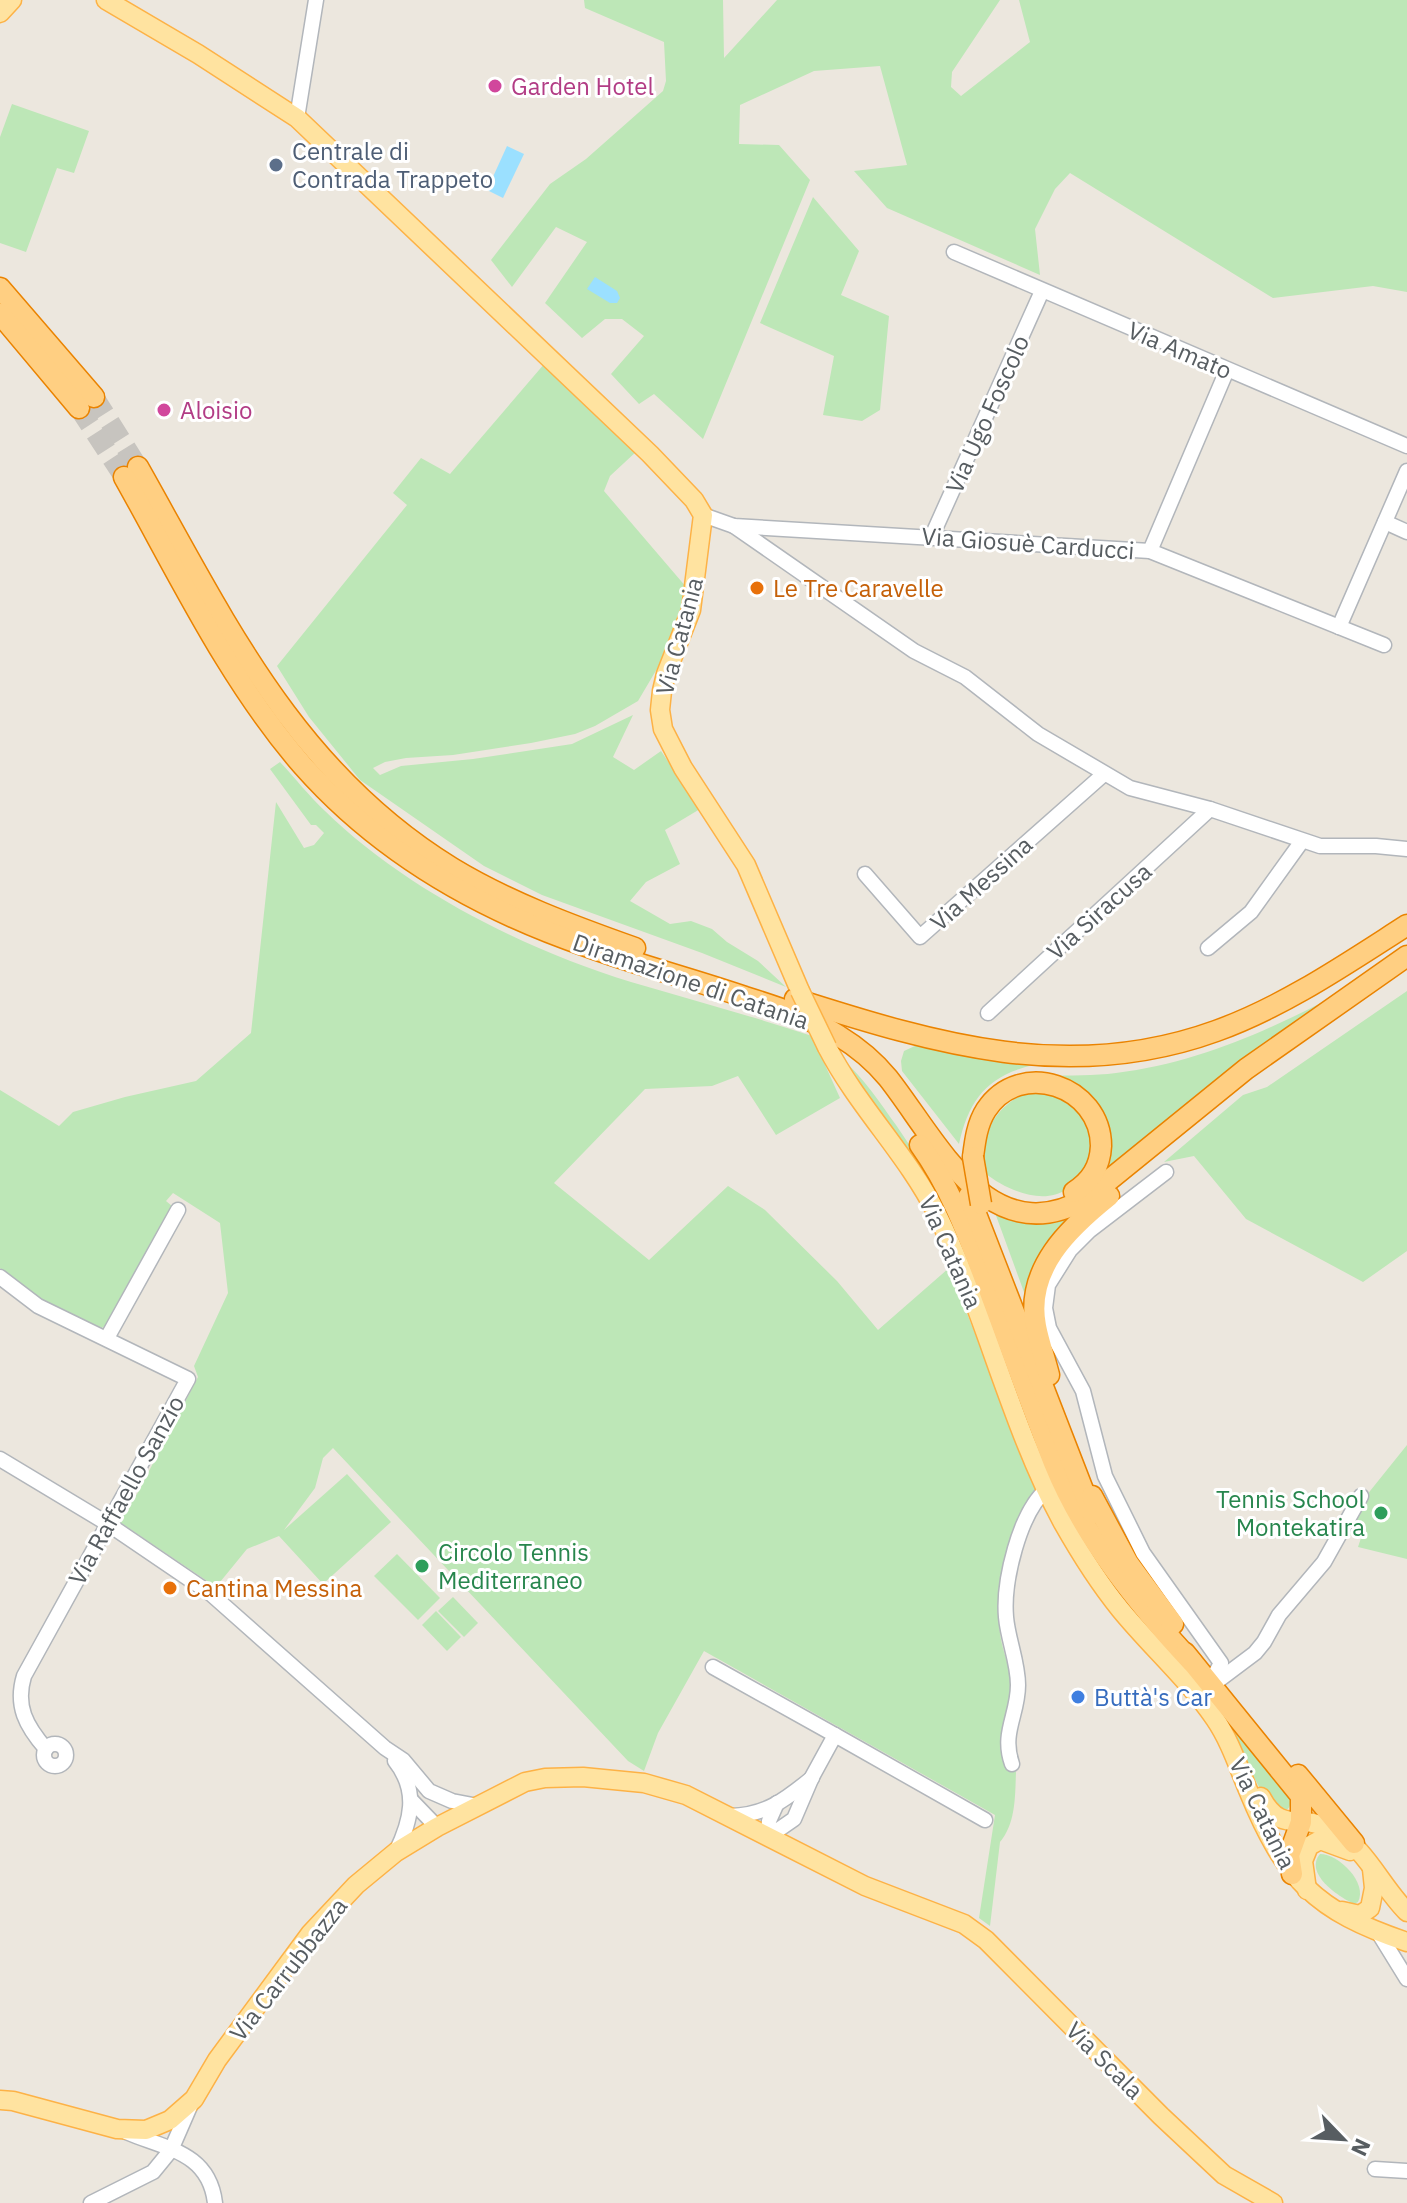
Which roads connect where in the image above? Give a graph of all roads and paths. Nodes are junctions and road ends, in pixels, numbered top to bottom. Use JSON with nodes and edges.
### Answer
{"nodes":[{"id":1,"x":12,"y":0,"type":"edge"},
{"id":2,"x":106,"y":0,"type":"edge"},
{"id":3,"x":316,"y":0,"type":"edge"},
{"id":4,"x":0,"y":13,"type":"edge"},
{"id":5,"x":297,"y":118,"type":"junction"},
{"id":6,"x":954,"y":252,"type":"dead end"},
{"id":7,"x":0,"y":288,"type":"edge"},
{"id":8,"x":1042,"y":291,"type":"junction"},
{"id":9,"x":0,"y":314,"type":"edge"},
{"id":10,"x":1227,"y":370,"type":"junction"},
{"id":11,"x":1407,"y":446,"type":"edge"},
{"id":12,"x":1407,"y":471,"type":"edge"},
{"id":13,"x":703,"y":515,"type":"junction"},
{"id":14,"x":1385,"y":522,"type":"junction"},
{"id":15,"x":734,"y":526,"type":"junction"},
{"id":16,"x":1407,"y":532,"type":"edge"},
{"id":17,"x":932,"y":536,"type":"junction"},
{"id":18,"x":1150,"y":551,"type":"junction"},
{"id":19,"x":1339,"y":627,"type":"junction"},
{"id":20,"x":1384,"y":645,"type":"dead end"},
{"id":21,"x":1104,"y":774,"type":"junction"},
{"id":22,"x":1210,"y":809,"type":"junction"},
{"id":23,"x":1302,"y":841,"type":"junction"},
{"id":24,"x":1407,"y":849,"type":"edge"},
{"id":25,"x":865,"y":874,"type":"dead end"},
{"id":26,"x":1407,"y":912,"type":"edge"},
{"id":27,"x":1407,"y":925,"type":"edge"},
{"id":28,"x":1407,"y":939,"type":"edge"},
{"id":29,"x":587,"y":947,"type":"junction"},
{"id":30,"x":1208,"y":948,"type":"dead end"},
{"id":31,"x":1407,"y":957,"type":"edge"},
{"id":32,"x":1407,"y":971,"type":"edge"},
{"id":33,"x":763,"y":992,"type":"junction"},
{"id":34,"x":1360,"y":999,"type":"junction"},
{"id":35,"x":988,"y":1013,"type":"dead end"},
{"id":36,"x":1236,"y":1023,"type":"junction"},
{"id":37,"x":1292,"y":1037,"type":"junction"},
{"id":38,"x":969,"y":1157,"type":"junction"},
{"id":39,"x":1166,"y":1172,"type":"dead end"},
{"id":40,"x":975,"y":1200,"type":"junction"},
{"id":41,"x":178,"y":1210,"type":"dead end"},
{"id":42,"x":0,"y":1277,"type":"edge"},
{"id":43,"x":107,"y":1338,"type":"junction"},
{"id":44,"x":1062,"y":1421,"type":"junction"},
{"id":45,"x":0,"y":1459,"type":"edge"},
{"id":46,"x":1047,"y":1489,"type":"junction"},
{"id":47,"x":1361,"y":1496,"type":"dead end"},
{"id":48,"x":108,"y":1524,"type":"junction"},
{"id":49,"x":1192,"y":1662,"type":"junction"},
{"id":50,"x":713,"y":1667,"type":"dead end"},
{"id":51,"x":1217,"y":1677,"type":"junction"},
{"id":52,"x":835,"y":1735,"type":"junction"},
{"id":53,"x":385,"y":1748,"type":"junction"},
{"id":54,"x":46,"y":1749,"type":"dead end"},
{"id":55,"x":1232,"y":1750,"type":"junction"},
{"id":56,"x":1012,"y":1764,"type":"dead end"},
{"id":57,"x":812,"y":1777,"type":"junction"},
{"id":58,"x":429,"y":1791,"type":"junction"},
{"id":59,"x":411,"y":1800,"type":"junction"},
{"id":60,"x":777,"y":1803,"type":"junction"},
{"id":61,"x":478,"y":1806,"type":"junction"},
{"id":62,"x":730,"y":1816,"type":"junction"},
{"id":63,"x":794,"y":1819,"type":"junction"},
{"id":64,"x":985,"y":1820,"type":"dead end"},
{"id":65,"x":1301,"y":1822,"type":"junction"},
{"id":66,"x":437,"y":1827,"type":"junction"},
{"id":67,"x":768,"y":1837,"type":"junction"},
{"id":68,"x":396,"y":1852,"type":"junction"},
{"id":69,"x":1364,"y":1857,"type":"junction"},
{"id":70,"x":810,"y":1858,"type":"junction"},
{"id":71,"x":1292,"y":1874,"type":"junction"},
{"id":72,"x":1311,"y":1893,"type":"junction"},
{"id":73,"x":1407,"y":1912,"type":"edge"},
{"id":74,"x":940,"y":1913,"type":"joint"},
{"id":75,"x":1378,"y":1932,"type":"junction"},
{"id":76,"x":1407,"y":1942,"type":"edge"},
{"id":77,"x":1407,"y":1979,"type":"edge"},
{"id":78,"x":194,"y":2099,"type":"junction"},
{"id":79,"x":0,"y":2100,"type":"edge"},
{"id":80,"x":154,"y":2135,"type":"junction"},
{"id":81,"x":171,"y":2150,"type":"junction"},
{"id":82,"x":1375,"y":2169,"type":"dead end"},
{"id":83,"x":1407,"y":2171,"type":"edge"},
{"id":84,"x":153,"y":2172,"type":"junction"},
{"id":85,"x":91,"y":2203,"type":"edge"},
{"id":86,"x":215,"y":2203,"type":"edge"},
{"id":87,"x":1273,"y":2203,"type":"edge"}],
"edges":[{"from":1,"to":4,"type":"main road"},
{"from":2,"to":5,"type":"main road"},
{"from":3,"to":5,"type":"street"},
{"from":5,"to":13,"type":"main road"},
{"from":6,"to":8,"type":"street","name":"Via Amato"},
{"from":7,"to":9,"type":"highway"},
{"from":8,"to":10,"type":"street","name":"Via Amato"},
{"from":8,"to":17,"type":"street","name":"Via Ugo Foscolo"},
{"from":10,"to":11,"type":"street","name":"Via Amato"},
{"from":10,"to":18,"type":"street"},
{"from":12,"to":14,"type":"street"},
{"from":13,"to":15,"type":"street","name":"Via Giosuè Carducci"},
{"from":13,"to":46,"type":"main road","name":"Via Catania","bridge":true},
{"from":14,"to":16,"type":"street"},
{"from":14,"to":19,"type":"street"},
{"from":15,"to":17,"type":"street","name":"Via Giosuè Carducci"},
{"from":15,"to":21,"type":"street"},
{"from":17,"to":18,"type":"street","name":"Via Giosuè Carducci"},
{"from":18,"to":19,"type":"street","name":"Via Giosuè Carducci"},
{"from":19,"to":20,"type":"street","name":"Via Giosuè Carducci"},
{"from":21,"to":22,"type":"street"},
{"from":21,"to":25,"type":"street","name":"Via Messina"},
{"from":22,"to":23,"type":"street"},
{"from":22,"to":35,"type":"street","name":"Via Siracusa"},
{"from":23,"to":24,"type":"street"},
{"from":23,"to":30,"type":"street"},
{"from":26,"to":36,"type":"highway"},
{"from":27,"to":36,"type":"highway","name":"Diramazione di Catania"},
{"from":28,"to":38,"type":"highway"},
{"from":29,"to":33,"type":"highway","name":"Diramazione di Catania"},
{"from":29,"to":37,"type":"highway","name":"Diramazione di Catania"},
{"from":29,"to":49,"type":"highway"},
{"from":31,"to":34,"type":"highway"},
{"from":31,"to":37,"type":"highway","name":"Diramazione di Catania"},
{"from":32,"to":34,"type":"highway"},
{"from":33,"to":36,"type":"highway","name":"Diramazione di Catania"},
{"from":33,"to":38,"type":"highway"},
{"from":34,"to":37,"type":"highway"},
{"from":34,"to":44,"type":"highway"},
{"from":38,"to":40,"type":"highway","bridge":true},
{"from":39,"to":51,"type":"street"},
{"from":40,"to":44,"type":"highway"},
{"from":40,"to":49,"type":"highway"},
{"from":41,"to":43,"type":"street"},
{"from":42,"to":43,"type":"street","name":"Via Raffaello Sanzio"},
{"from":43,"to":48,"type":"street","name":"Via Raffaello Sanzio"},
{"from":44,"to":51,"type":"highway"},
{"from":45,"to":48,"type":"street"},
{"from":46,"to":55,"type":"main road","name":"Via Catania"},
{"from":46,"to":56,"type":"street"},
{"from":47,"to":51,"type":"street"},
{"from":48,"to":53,"type":"street"},
{"from":48,"to":54,"type":"street","name":"Via Raffaello Sanzio"},
{"from":49,"to":65,"type":"highway"},
{"from":50,"to":52,"type":"street"},
{"from":51,"to":69,"type":"highway"},
{"from":52,"to":57,"type":"street"},
{"from":52,"to":64,"type":"street"},
{"from":53,"to":58,"type":"street"},
{"from":53,"to":59,"type":"street"},
{"from":55,"to":65,"type":"main road"},
{"from":55,"to":71,"type":"main road","name":"Via Catania"},
{"from":57,"to":60,"type":"street"},
{"from":57,"to":63,"type":"street"},
{"from":58,"to":61,"type":"street"},
{"from":58,"to":66,"type":"street"},
{"from":59,"to":66,"type":"street"},
{"from":59,"to":68,"type":"street"},
{"from":60,"to":62,"type":"street"},
{"from":60,"to":67,"type":"street"},
{"from":61,"to":62,"type":"main road","name":"Via Carrubbazza"},
{"from":61,"to":66,"type":"main road","name":"Via Carrubbazza"},
{"from":62,"to":67,"type":"main road","name":"Via Carrubbazza"},
{"from":63,"to":67,"type":"street"},
{"from":63,"to":70,"type":"street"},
{"from":65,"to":69,"type":"main road"},
{"from":65,"to":71,"type":"highway"},
{"from":66,"to":68,"type":"main road","name":"Via Carrubbazza"},
{"from":67,"to":70,"type":"main road","name":"Via Carrubbazza"},
{"from":68,"to":78,"type":"main road","name":"Via Carrubbazza"},
{"from":69,"to":72,"type":"main road"},
{"from":69,"to":72,"type":"main road"},
{"from":69,"to":73,"type":"main road"},
{"from":70,"to":74,"type":"main road","name":"Via Carrubbazza"},
{"from":71,"to":72,"type":"main road","name":"Via Catania"},
{"from":72,"to":75,"type":"main road","name":"Via Catania"},
{"from":74,"to":87,"type":"main road","name":"Via Scala"},
{"from":75,"to":76,"type":"main road","name":"Via Catania"},
{"from":75,"to":77,"type":"street"},
{"from":78,"to":80,"type":"main road","name":"Via Carrubbazza"},
{"from":78,"to":81,"type":"street"},
{"from":79,"to":80,"type":"main road"},
{"from":80,"to":81,"type":"street"},
{"from":80,"to":84,"type":"street"},
{"from":81,"to":84,"type":"street"},
{"from":81,"to":86,"type":"street"},
{"from":82,"to":83,"type":"street"},
{"from":84,"to":85,"type":"street"}]}
